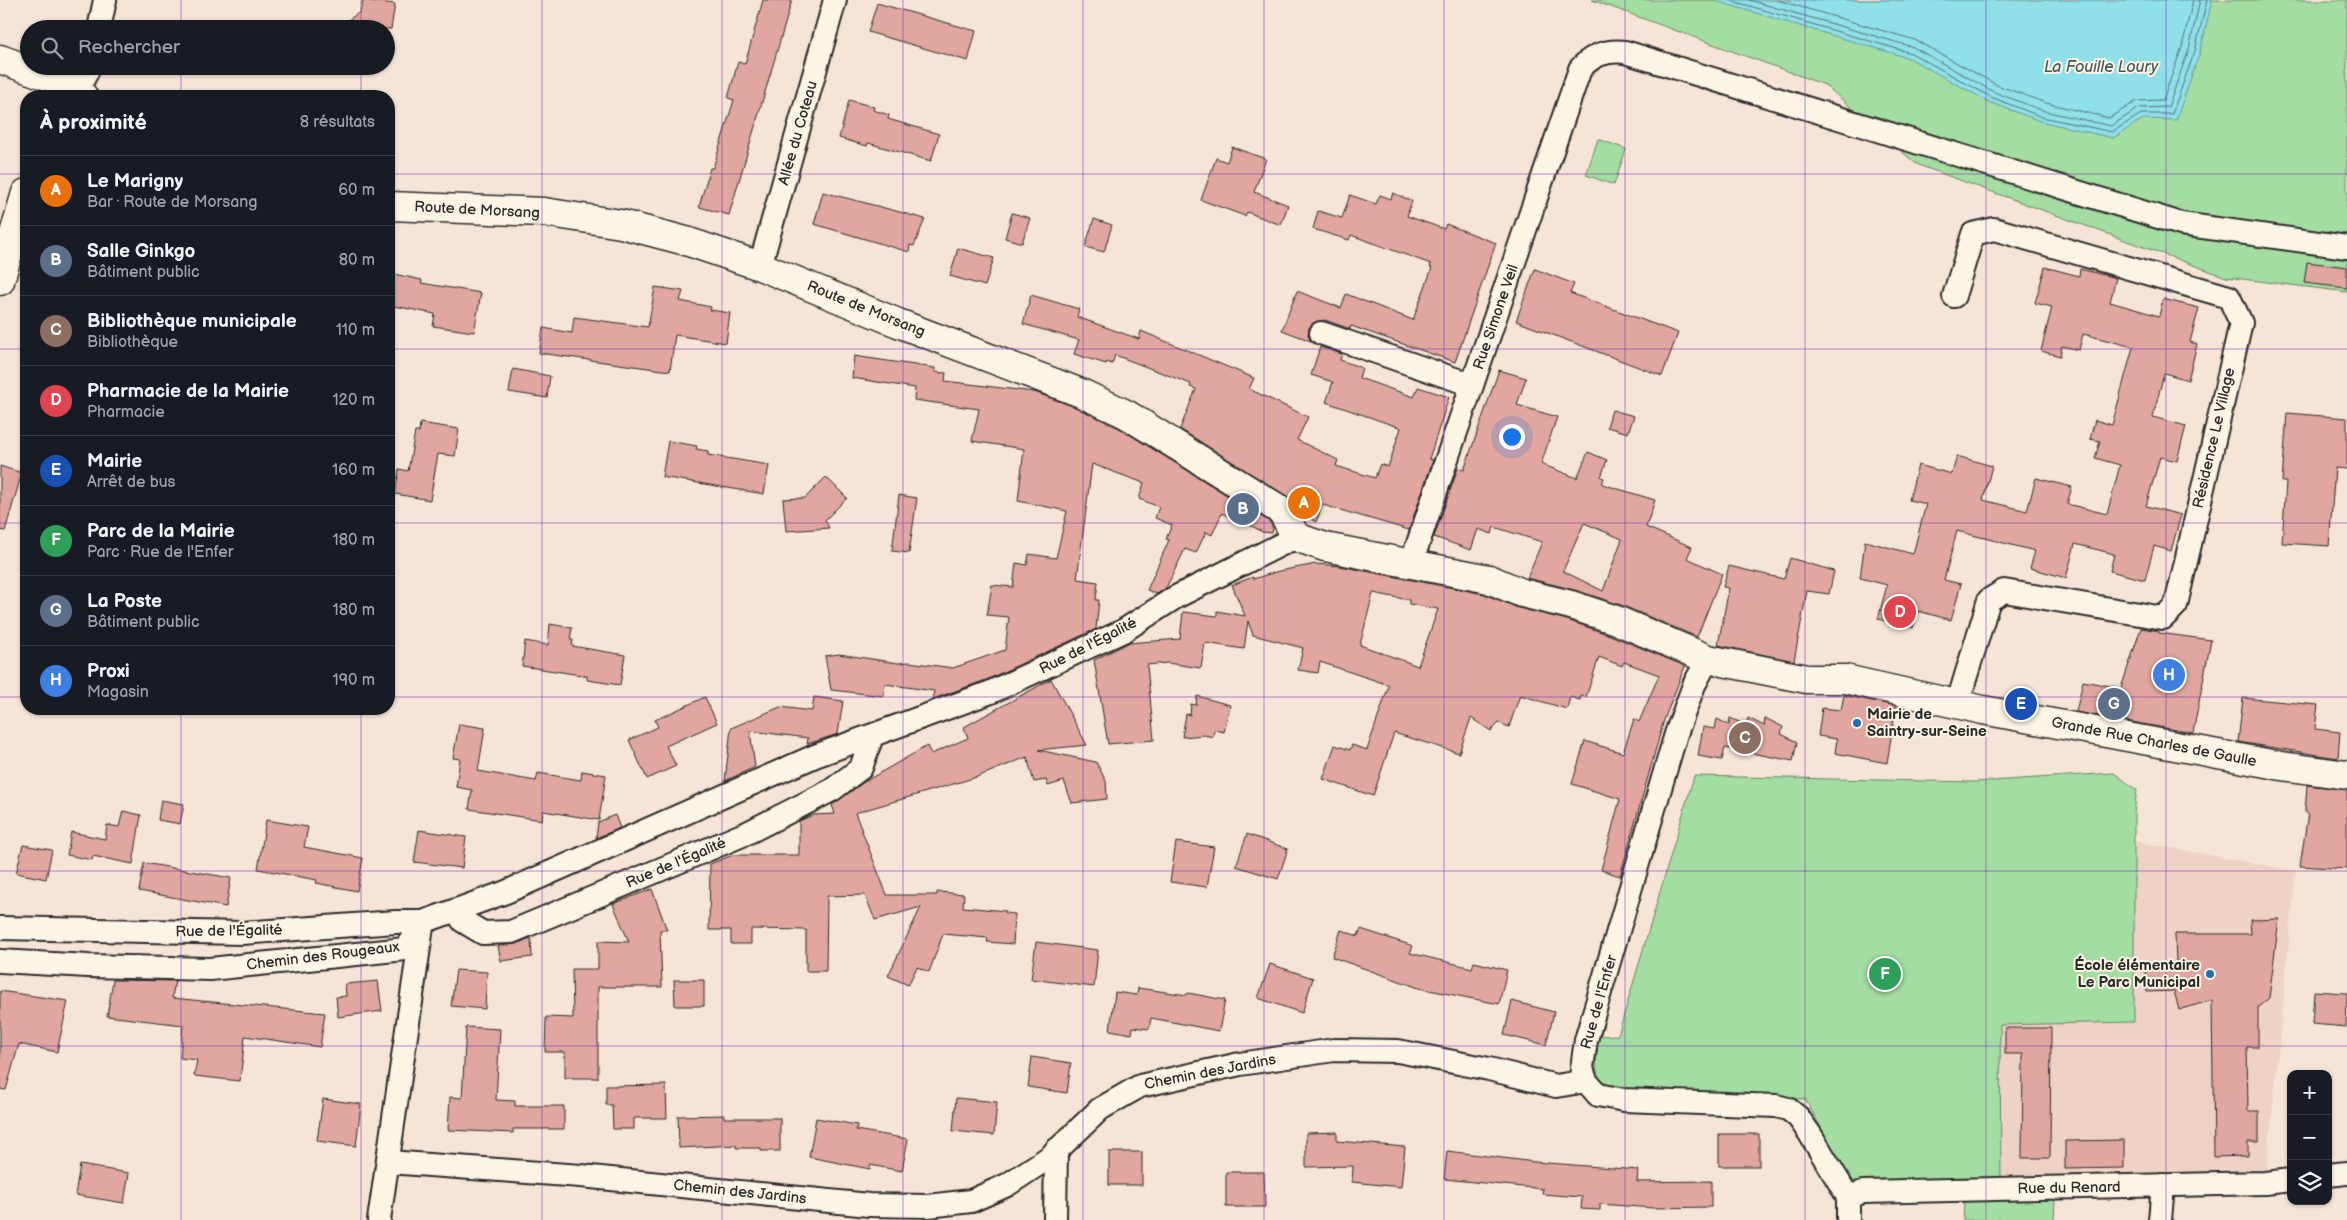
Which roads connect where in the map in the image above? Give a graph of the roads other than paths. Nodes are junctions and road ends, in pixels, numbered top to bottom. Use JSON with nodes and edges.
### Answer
{"nodes":[{"id":1,"x":105,"y":0,"type":"edge"},
{"id":2,"x":835,"y":0,"type":"edge"},
{"id":3,"x":101,"y":20,"type":"edge"},
{"id":4,"x":0,"y":59,"type":"edge"},
{"id":5,"x":20,"y":66,"type":"edge"},
{"id":6,"x":44,"y":75,"type":"edge"},
{"id":7,"x":86,"y":75,"type":"edge"},
{"id":8,"x":71,"y":90,"type":"edge"},
{"id":9,"x":79,"y":90,"type":"edge"},
{"id":10,"x":395,"y":206,"type":"edge"},
{"id":11,"x":20,"y":213,"type":"edge"},
{"id":12,"x":2347,"y":247,"type":"edge"},
{"id":13,"x":760,"y":266,"type":"junction"},
{"id":14,"x":0,"y":281,"type":"edge"},
{"id":15,"x":1954,"y":296,"type":"dead end"},
{"id":16,"x":1321,"y":333,"type":"dead end"},
{"id":17,"x":1472,"y":385,"type":"junction"},
{"id":18,"x":1296,"y":537,"type":"junction"},
{"id":19,"x":1411,"y":564,"type":"junction"},
{"id":20,"x":1708,"y":659,"type":"junction"},
{"id":21,"x":1960,"y":705,"type":"junction"},
{"id":22,"x":872,"y":736,"type":"junction"},
{"id":23,"x":2347,"y":775,"type":"edge"},
{"id":24,"x":456,"y":910,"type":"junction"},
{"id":25,"x":423,"y":922,"type":"junction"},
{"id":26,"x":0,"y":928,"type":"edge"},
{"id":27,"x":0,"y":961,"type":"edge"},
{"id":28,"x":1586,"y":1081,"type":"junction"},
{"id":29,"x":1056,"y":1150,"type":"junction"},
{"id":30,"x":388,"y":1162,"type":"junction"},
{"id":31,"x":2347,"y":1173,"type":"edge"},
{"id":32,"x":2332,"y":1175,"type":"edge"},
{"id":33,"x":2287,"y":1180,"type":"edge"},
{"id":34,"x":2163,"y":1186,"type":"junction"},
{"id":35,"x":1848,"y":1197,"type":"junction"},
{"id":36,"x":379,"y":1220,"type":"edge"},
{"id":37,"x":1055,"y":1220,"type":"edge"},
{"id":38,"x":1848,"y":1220,"type":"edge"},
{"id":39,"x":2160,"y":1220,"type":"edge"}],
"edges":[{"from":1,"to":3,"type":"street"},
{"from":2,"to":13,"type":"street","name":"Allée du Coteau"},
{"from":4,"to":5,"type":"street"},
{"from":6,"to":8,"type":"street"},
{"from":7,"to":9,"type":"street"},
{"from":10,"to":13,"type":"street","name":"Route de Morsang"},
{"from":11,"to":14,"type":"street"},
{"from":12,"to":17,"type":"street","name":"Rue Simone Veil"},
{"from":13,"to":18,"type":"street","name":"Route de Morsang"},
{"from":15,"to":21,"type":"street","name":"Résidence Le Village"},
{"from":16,"to":17,"type":"street"},
{"from":17,"to":19,"type":"street","name":"Rue Simone Veil"},
{"from":18,"to":19,"type":"street","name":"Grande Rue Charles de Gaulle"},
{"from":18,"to":22,"type":"street","name":"Rue de l'Égalité"},
{"from":19,"to":20,"type":"street","name":"Grande Rue Charles de Gaulle"},
{"from":20,"to":21,"type":"street","name":"Grande Rue Charles de Gaulle"},
{"from":20,"to":28,"type":"street","name":"Rue de l'Enfer"},
{"from":21,"to":23,"type":"street","name":"Grande Rue Charles de Gaulle"},
{"from":22,"to":24,"type":"street","name":"Rue de l'Égalité"},
{"from":22,"to":24,"type":"street","name":"Rue de l'Égalité"},
{"from":24,"to":25,"type":"street","name":"Rue de l'Égalité"},
{"from":25,"to":26,"type":"street","name":"Rue de l'Égalité"},
{"from":25,"to":27,"type":"street","name":"Chemin des Rougeaux"},
{"from":25,"to":30,"type":"street","name":"Chemin des Rougeaux"},
{"from":28,"to":29,"type":"street","name":"Chemin des Jardins"},
{"from":28,"to":35,"type":"street"},
{"from":29,"to":30,"type":"street","name":"Chemin des Jardins"},
{"from":29,"to":37,"type":"street"},
{"from":30,"to":36,"type":"street","name":"Chemin des Rougeaux"},
{"from":31,"to":32,"type":"street"},
{"from":33,"to":34,"type":"street","name":"Rue du Renard"},
{"from":34,"to":35,"type":"street","name":"Rue du Renard"},
{"from":34,"to":39,"type":"street"},
{"from":35,"to":38,"type":"street"}]}
